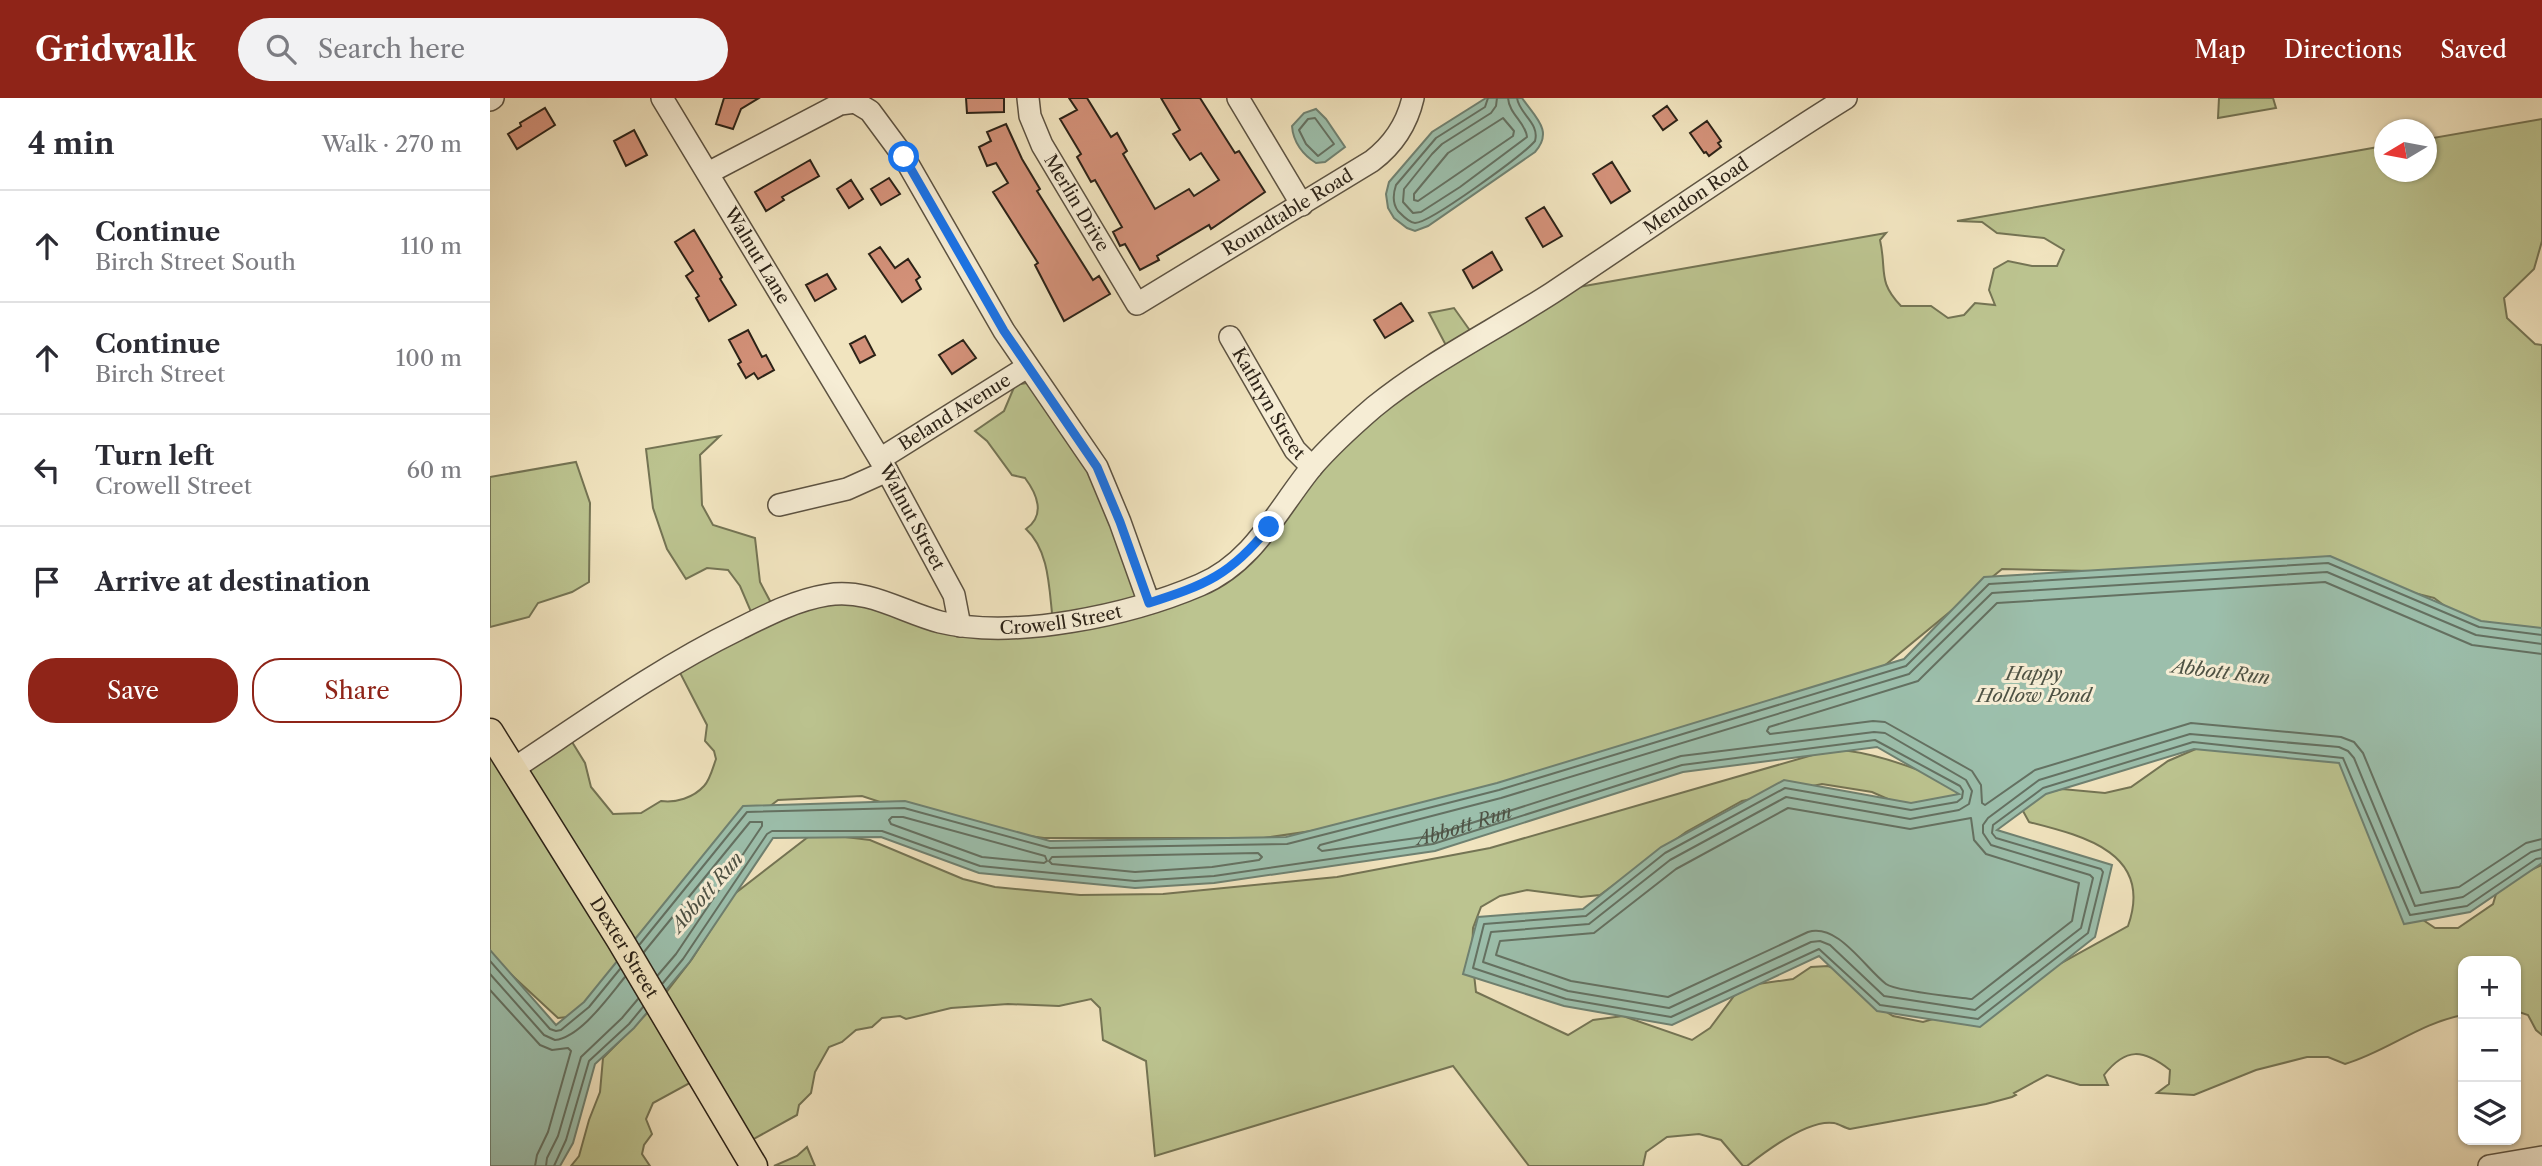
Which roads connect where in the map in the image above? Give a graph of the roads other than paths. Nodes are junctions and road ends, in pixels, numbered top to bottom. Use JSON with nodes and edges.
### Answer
{"nodes":[{"id":1,"x":662,"y":98,"type":"edge"},
{"id":2,"x":1028,"y":98,"type":"edge"},
{"id":3,"x":1238,"y":98,"type":"edge"},
{"id":4,"x":1413,"y":98,"type":"edge"},
{"id":5,"x":1836,"y":101,"type":"edge"},
{"id":6,"x":708,"y":173,"type":"junction"},
{"id":7,"x":1302,"y":205,"type":"junction"},
{"id":8,"x":1547,"y":296,"type":"joint"},
{"id":9,"x":1137,"y":304,"type":"joint"},
{"id":10,"x":1230,"y":337,"type":"dead end"},
{"id":11,"x":1032,"y":374,"type":"junction"},
{"id":12,"x":853,"y":412,"type":"joint"},
{"id":13,"x":884,"y":465,"type":"junction"},
{"id":14,"x":1312,"y":467,"type":"junction"},
{"id":15,"x":779,"y":505,"type":"dead end"},
{"id":16,"x":1149,"y":603,"type":"junction"},
{"id":17,"x":960,"y":626,"type":"junction"},
{"id":18,"x":490,"y":732,"type":"edge"},
{"id":19,"x":513,"y":769,"type":"junction"},
{"id":20,"x":2542,"y":1157,"type":"edge"},
{"id":21,"x":754,"y":1166,"type":"edge"},
{"id":22,"x":2489,"y":1166,"type":"edge"}],
"edges":[{"from":1,"to":6,"type":"street","name":"Walnut Lane"},
{"from":2,"to":9,"type":"street","name":"Merlin Drive"},
{"from":3,"to":7,"type":"street"},
{"from":4,"to":7,"type":"street","name":"Roundtable Road"},
{"from":5,"to":8,"type":"street","name":"Mendon Road"},
{"from":6,"to":11,"type":"street"},
{"from":6,"to":12,"type":"street","name":"Walnut Lane"},
{"from":7,"to":9,"type":"street","name":"Roundtable Road"},
{"from":8,"to":14,"type":"street","name":"Crowell Street"},
{"from":10,"to":14,"type":"street","name":"Kathryn Street"},
{"from":11,"to":13,"type":"street","name":"Beland Avenue"},
{"from":11,"to":16,"type":"street"},
{"from":12,"to":13,"type":"street","name":"Walnut Street"},
{"from":13,"to":15,"type":"street","name":"Beland Avenue"},
{"from":13,"to":17,"type":"street","name":"Walnut Street"},
{"from":14,"to":16,"type":"street","name":"Crowell Street"},
{"from":16,"to":17,"type":"street","name":"Crowell Street"},
{"from":17,"to":19,"type":"street","name":"Crowell Street"},
{"from":18,"to":19,"type":"main road","name":"Dexter Street"},
{"from":19,"to":21,"type":"main road","name":"Dexter Street"},
{"from":20,"to":22,"type":"street"}]}
